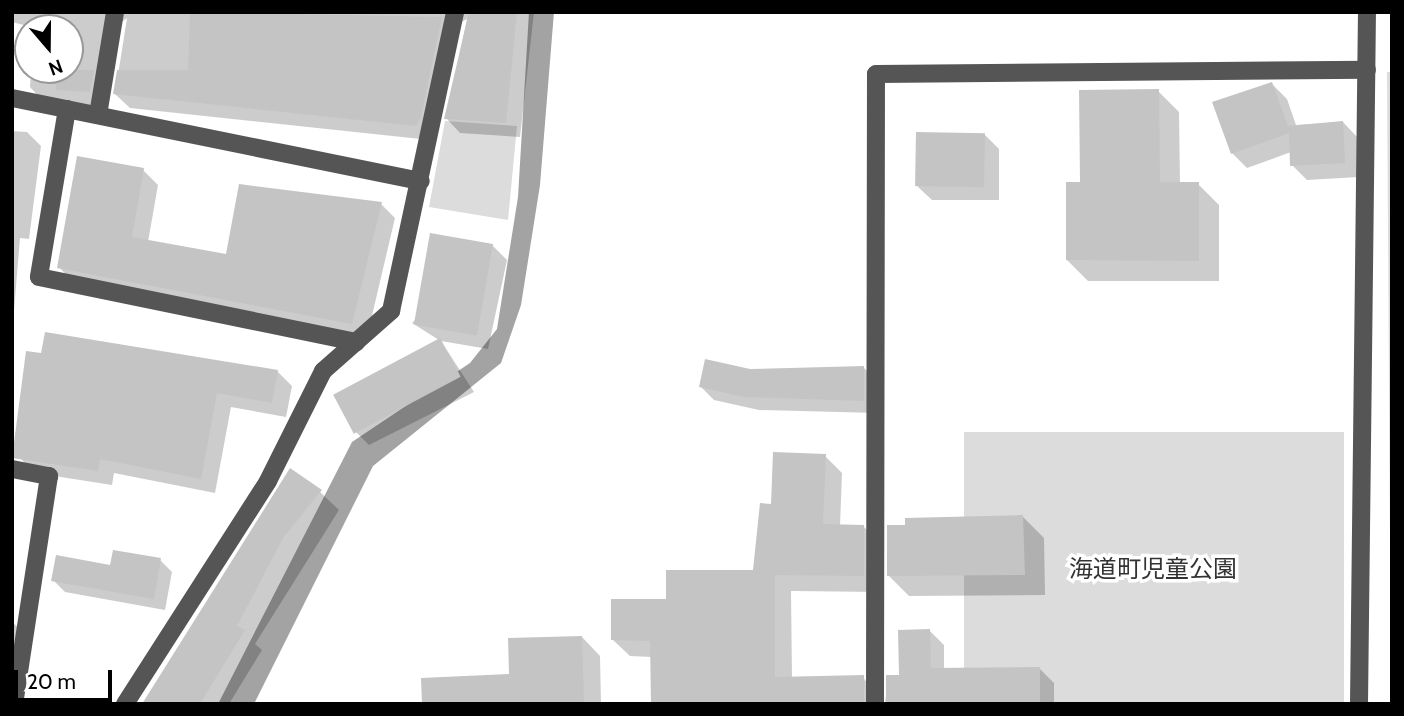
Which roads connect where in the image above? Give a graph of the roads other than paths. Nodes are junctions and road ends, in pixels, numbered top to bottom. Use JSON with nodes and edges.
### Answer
{"nodes":[{"id":1,"x":115,"y":12,"type":"edge"},
{"id":2,"x":455,"y":12,"type":"edge"},
{"id":3,"x":1367,"y":12,"type":"edge"},
{"id":4,"x":1367,"y":70,"type":"junction"},
{"id":5,"x":12,"y":98,"type":"edge"},
{"id":6,"x":67,"y":109,"type":"junction"},
{"id":7,"x":98,"y":115,"type":"junction"},
{"id":8,"x":421,"y":181,"type":"junction"},
{"id":9,"x":356,"y":342,"type":"junction"},
{"id":10,"x":12,"y":469,"type":"edge"},
{"id":11,"x":14,"y":704,"type":"edge"},
{"id":12,"x":125,"y":704,"type":"edge"},
{"id":13,"x":875,"y":704,"type":"edge"},
{"id":14,"x":1359,"y":704,"type":"edge"}],
"edges":[{"from":1,"to":7,"type":"street"},
{"from":2,"to":8,"type":"street"},
{"from":3,"to":4,"type":"street"},
{"from":4,"to":13,"type":"street"},
{"from":4,"to":14,"type":"street"},
{"from":5,"to":6,"type":"street"},
{"from":6,"to":7,"type":"street"},
{"from":6,"to":9,"type":"street"},
{"from":7,"to":8,"type":"street"},
{"from":8,"to":9,"type":"street"},
{"from":9,"to":12,"type":"street"},
{"from":10,"to":11,"type":"street"}]}
